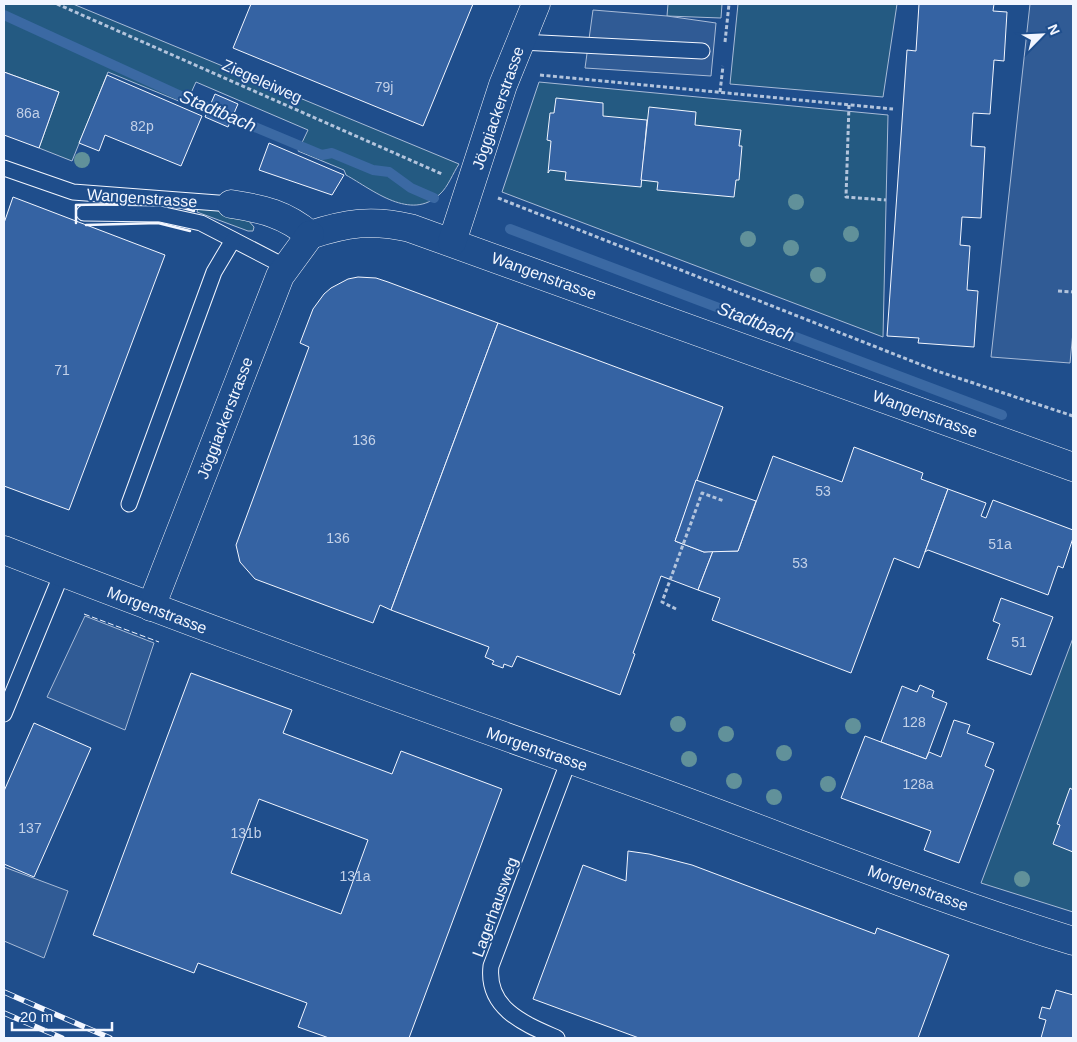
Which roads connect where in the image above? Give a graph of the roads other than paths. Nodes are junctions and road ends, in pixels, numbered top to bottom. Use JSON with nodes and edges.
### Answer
{"nodes":[{"id":1,"x":536,"y":4,"type":"edge"},
{"id":2,"x":521,"y":42,"type":"junction"},
{"id":3,"x":702,"y":51,"type":"dead end"},
{"id":4,"x":4,"y":168,"type":"edge"},
{"id":5,"x":231,"y":204,"type":"joint"},
{"id":6,"x":84,"y":213,"type":"dead end"},
{"id":7,"x":310,"y":235,"type":"junction"},
{"id":8,"x":233,"y":240,"type":"junction"},
{"id":9,"x":452,"y":242,"type":"junction"},
{"id":10,"x":286,"y":267,"type":"junction"},
{"id":11,"x":1073,"y":467,"type":"edge"},
{"id":12,"x":129,"y":504,"type":"dead end"},
{"id":13,"x":4,"y":550,"type":"edge"},
{"id":14,"x":62,"y":573,"type":"junction"},
{"id":15,"x":151,"y":607,"type":"junction"},
{"id":16,"x":4,"y":714,"type":"edge"},
{"id":17,"x":569,"y":760,"type":"junction"},
{"id":18,"x":1073,"y":941,"type":"edge"},
{"id":19,"x":557,"y":1038,"type":"edge"}],
"edges":[{"from":1,"to":2,"type":"street","name":"Jöggiackerstrasse"},
{"from":2,"to":3,"type":"lane"},
{"from":2,"to":9,"type":"street","name":"Jöggiackerstrasse"},
{"from":4,"to":5,"type":"lane","name":"Wangenstrasse"},
{"from":5,"to":7,"type":"street","name":"Wangenstrasse"},
{"from":6,"to":8,"type":"lane"},
{"from":7,"to":9,"type":"street","name":"Wangenstrasse"},
{"from":7,"to":10,"type":"street","name":"Jöggiackerstrasse"},
{"from":8,"to":10,"type":"lane"},
{"from":8,"to":12,"type":"lane"},
{"from":9,"to":11,"type":"street","name":"Wangenstrasse"},
{"from":10,"to":15,"type":"street","name":"Jöggiackerstrasse"},
{"from":13,"to":14,"type":"street","name":"Morgenstrasse"},
{"from":14,"to":15,"type":"street","name":"Morgenstrasse"},
{"from":14,"to":16,"type":"lane"},
{"from":15,"to":17,"type":"street","name":"Morgenstrasse"},
{"from":17,"to":18,"type":"street","name":"Morgenstrasse"},
{"from":17,"to":19,"type":"lane","name":"Lagerhausweg"}]}
